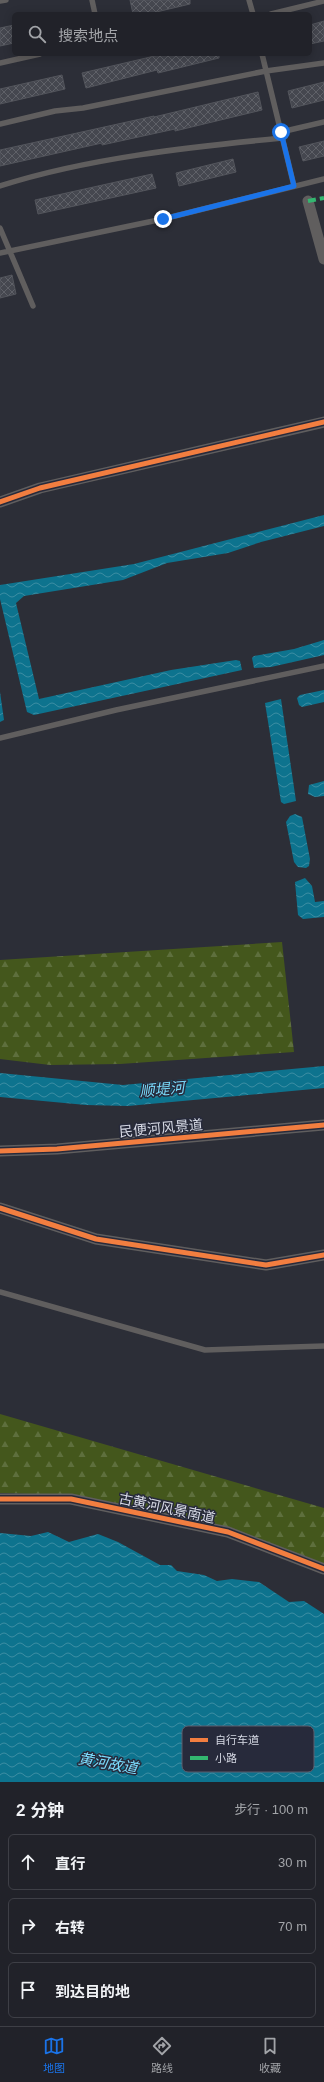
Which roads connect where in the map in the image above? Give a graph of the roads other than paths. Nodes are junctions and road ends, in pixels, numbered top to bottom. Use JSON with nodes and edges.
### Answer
{"nodes":[{"id":1,"x":6,"y":0,"type":"edge"},
{"id":2,"x":92,"y":0,"type":"edge"},
{"id":3,"x":249,"y":0,"type":"edge"},
{"id":4,"x":0,"y":1,"type":"edge"},
{"id":5,"x":324,"y":1,"type":"edge"},
{"id":6,"x":95,"y":12,"type":"edge"},
{"id":7,"x":252,"y":12,"type":"edge"},
{"id":8,"x":279,"y":12,"type":"edge"},
{"id":9,"x":31,"y":56,"type":"edge"},
{"id":10,"x":262,"y":56,"type":"edge"},
{"id":11,"x":0,"y":63,"type":"edge"},
{"id":12,"x":324,"y":63,"type":"edge"},
{"id":13,"x":266,"y":71,"type":"junction"},
{"id":14,"x":324,"y":122,"type":"edge"},
{"id":15,"x":0,"y":124,"type":"edge"},
{"id":16,"x":282,"y":135,"type":"junction"},
{"id":17,"x":324,"y":179,"type":"edge"},
{"id":18,"x":0,"y":186,"type":"edge"},
{"id":19,"x":294,"y":186,"type":"junction"},
{"id":20,"x":308,"y":201,"type":"dead end"},
{"id":21,"x":0,"y":228,"type":"edge"},
{"id":22,"x":9,"y":251,"type":"junction"},
{"id":23,"x":0,"y":253,"type":"edge"},
{"id":24,"x":324,"y":259,"type":"edge"},
{"id":25,"x":33,"y":306,"type":"dead end"},
{"id":26,"x":324,"y":422,"type":"edge"},
{"id":27,"x":0,"y":502,"type":"edge"},
{"id":28,"x":324,"y":666,"type":"edge"},
{"id":29,"x":0,"y":738,"type":"edge"},
{"id":30,"x":324,"y":1125,"type":"edge"},
{"id":31,"x":0,"y":1151,"type":"edge"},
{"id":32,"x":0,"y":1208,"type":"edge"},
{"id":33,"x":324,"y":1255,"type":"edge"},
{"id":34,"x":0,"y":1292,"type":"edge"},
{"id":35,"x":324,"y":1346,"type":"edge"},
{"id":36,"x":0,"y":1499,"type":"edge"},
{"id":37,"x":324,"y":1569,"type":"edge"}],
"edges":[{"from":1,"to":4,"type":"lane"},
{"from":2,"to":6,"type":"lane"},
{"from":3,"to":7,"type":"lane"},
{"from":5,"to":8,"type":"lane"},
{"from":9,"to":11,"type":"lane"},
{"from":10,"to":13,"type":"lane"},
{"from":12,"to":13,"type":"lane"},
{"from":13,"to":15,"type":"lane"},
{"from":13,"to":16,"type":"lane"},
{"from":14,"to":16,"type":"lane"},
{"from":16,"to":18,"type":"lane"},
{"from":16,"to":19,"type":"lane"},
{"from":17,"to":19,"type":"lane"},
{"from":19,"to":22,"type":"lane"},
{"from":20,"to":24,"type":"street"},
{"from":21,"to":22,"type":"lane"},
{"from":22,"to":23,"type":"lane"},
{"from":22,"to":25,"type":"lane"},
{"from":26,"to":27,"type":"street"},
{"from":28,"to":29,"type":"lane"},
{"from":30,"to":31,"type":"street","name":"民便河风景道"},
{"from":32,"to":33,"type":"street"},
{"from":34,"to":35,"type":"lane"},
{"from":36,"to":37,"type":"street","name":"古黄河风景南道"}]}
